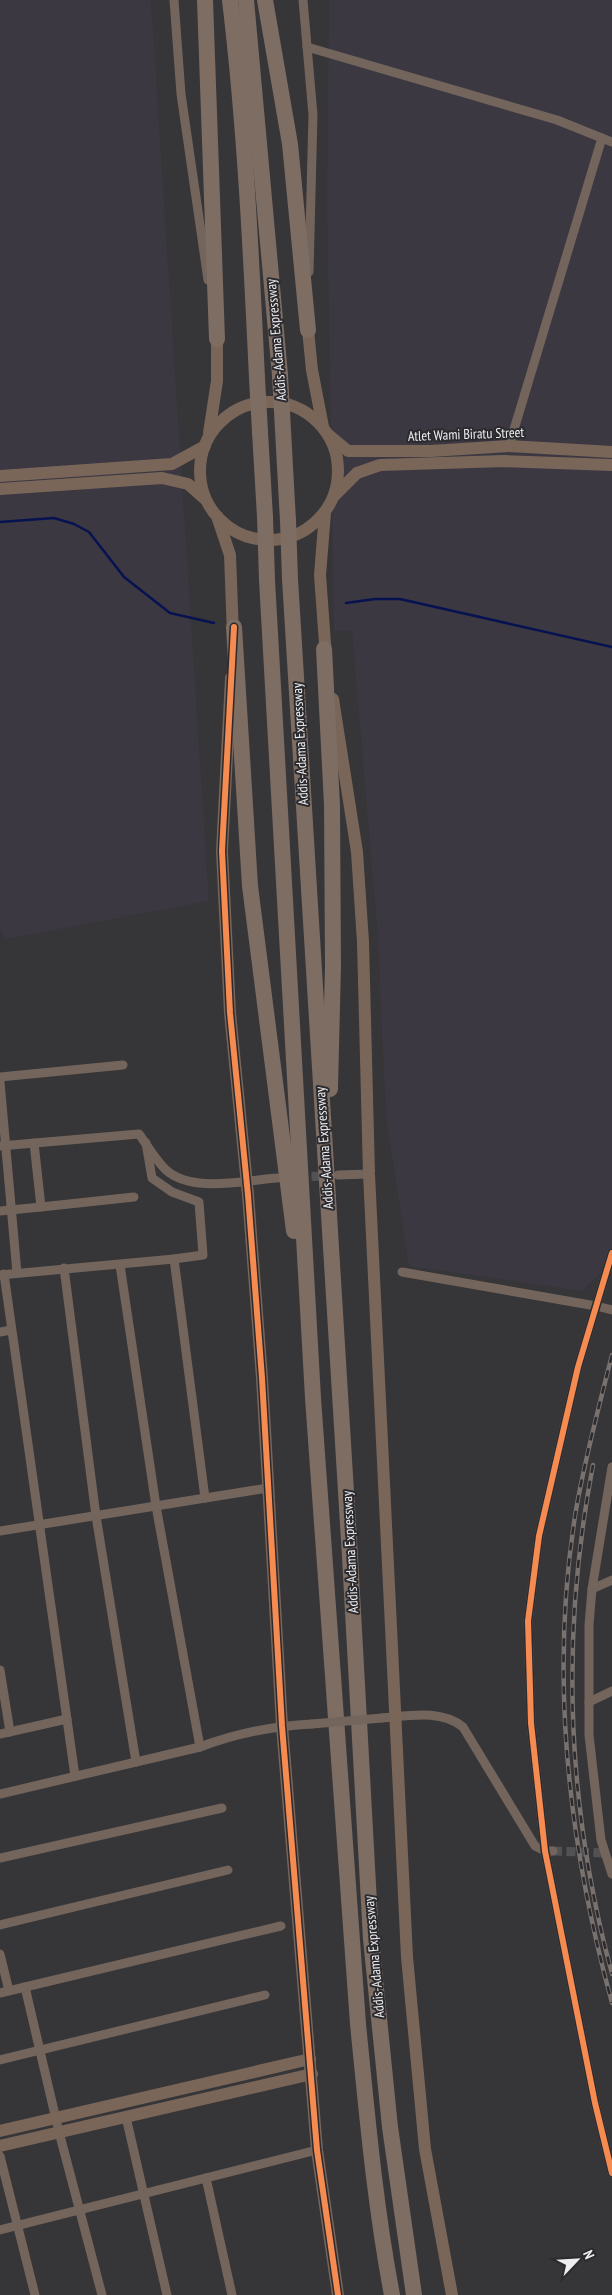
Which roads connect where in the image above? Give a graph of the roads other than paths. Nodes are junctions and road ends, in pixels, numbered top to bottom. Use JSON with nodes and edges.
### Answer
{"nodes":[{"id":1,"x":174,"y":0,"type":"edge"},
{"id":2,"x":205,"y":0,"type":"edge"},
{"id":3,"x":230,"y":0,"type":"edge"},
{"id":4,"x":246,"y":0,"type":"edge"},
{"id":5,"x":265,"y":0,"type":"edge"},
{"id":6,"x":303,"y":0,"type":"edge"},
{"id":7,"x":307,"y":47,"type":"junction"},
{"id":8,"x":602,"y":138,"type":"junction"},
{"id":9,"x":612,"y":142,"type":"edge"},
{"id":10,"x":308,"y":330,"type":"junction"},
{"id":11,"x":217,"y":339,"type":"junction"},
{"id":12,"x":325,"y":430,"type":"junction"},
{"id":13,"x":206,"y":444,"type":"junction"},
{"id":14,"x":509,"y":446,"type":"junction"},
{"id":15,"x":560,"y":448,"type":"junction"},
{"id":16,"x":612,"y":452,"type":"edge"},
{"id":17,"x":431,"y":456,"type":"junction"},
{"id":18,"x":557,"y":463,"type":"junction"},
{"id":19,"x":612,"y":466,"type":"edge"},
{"id":20,"x":0,"y":476,"type":"edge"},
{"id":21,"x":0,"y":489,"type":"edge"},
{"id":22,"x":334,"y":496,"type":"junction"},
{"id":23,"x":207,"y":501,"type":"junction"},
{"id":24,"x":325,"y":513,"type":"junction"},
{"id":25,"x":216,"y":516,"type":"junction"},
{"id":26,"x":234,"y":626,"type":"junction"},
{"id":27,"x":324,"y":649,"type":"junction"},
{"id":28,"x":122,"y":1065,"type":"dead end"},
{"id":29,"x":0,"y":1077,"type":"edge"},
{"id":30,"x":0,"y":1082,"type":"edge"},
{"id":31,"x":34,"y":1143,"type":"junction"},
{"id":32,"x":146,"y":1143,"type":"junction"},
{"id":33,"x":3,"y":1145,"type":"edge"},
{"id":34,"x":369,"y":1174,"type":"junction"},
{"id":35,"x":338,"y":1175,"type":"tunnel mouth"},
{"id":36,"x":278,"y":1178,"type":"dead end"},
{"id":37,"x":247,"y":1180,"type":"junction"},
{"id":38,"x":134,"y":1197,"type":"dead end"},
{"id":39,"x":327,"y":1197,"type":"junction"},
{"id":40,"x":40,"y":1207,"type":"junction"},
{"id":41,"x":11,"y":1210,"type":"junction"},
{"id":42,"x":0,"y":1211,"type":"edge"},
{"id":43,"x":612,"y":1253,"type":"edge"},
{"id":44,"x":174,"y":1259,"type":"junction"},
{"id":45,"x":120,"y":1265,"type":"junction"},
{"id":46,"x":64,"y":1268,"type":"junction"},
{"id":47,"x":402,"y":1272,"type":"dead end"},
{"id":48,"x":17,"y":1273,"type":"junction"},
{"id":49,"x":2,"y":1275,"type":"edge"},
{"id":50,"x":596,"y":1306,"type":"junction"},
{"id":51,"x":612,"y":1310,"type":"edge"},
{"id":52,"x":11,"y":1330,"type":"junction"},
{"id":53,"x":0,"y":1332,"type":"edge"},
{"id":54,"x":309,"y":1335,"type":"junction"},
{"id":55,"x":612,"y":1467,"type":"edge"},
{"id":56,"x":268,"y":1488,"type":"junction"},
{"id":57,"x":205,"y":1498,"type":"junction"},
{"id":58,"x":156,"y":1506,"type":"junction"},
{"id":59,"x":96,"y":1516,"type":"junction"},
{"id":60,"x":39,"y":1525,"type":"junction"},
{"id":61,"x":0,"y":1532,"type":"edge"},
{"id":62,"x":612,"y":1580,"type":"edge"},
{"id":63,"x":592,"y":1589,"type":"junction"},
{"id":64,"x":0,"y":1670,"type":"edge"},
{"id":65,"x":612,"y":1691,"type":"edge"},
{"id":66,"x":589,"y":1702,"type":"junction"},
{"id":67,"x":395,"y":1717,"type":"junction"},
{"id":68,"x":67,"y":1719,"type":"junction"},
{"id":69,"x":282,"y":1726,"type":"junction"},
{"id":70,"x":10,"y":1732,"type":"junction"},
{"id":71,"x":0,"y":1734,"type":"edge"},
{"id":72,"x":200,"y":1747,"type":"junction"},
{"id":73,"x":136,"y":1762,"type":"junction"},
{"id":74,"x":75,"y":1776,"type":"junction"},
{"id":75,"x":0,"y":1794,"type":"edge"},
{"id":76,"x":222,"y":1808,"type":"dead end"},
{"id":77,"x":549,"y":1851,"type":"junction"},
{"id":78,"x":0,"y":1858,"type":"edge"},
{"id":79,"x":228,"y":1870,"type":"dead end"},
{"id":80,"x":612,"y":1874,"type":"edge"},
{"id":81,"x":0,"y":1925,"type":"edge"},
{"id":82,"x":281,"y":1926,"type":"dead end"},
{"id":83,"x":0,"y":1954,"type":"edge"},
{"id":84,"x":25,"y":1987,"type":"junction"},
{"id":85,"x":5,"y":1992,"type":"edge"},
{"id":86,"x":265,"y":1995,"type":"dead end"},
{"id":87,"x":40,"y":2051,"type":"junction"},
{"id":88,"x":310,"y":2059,"type":"junction"},
{"id":89,"x":0,"y":2060,"type":"edge"},
{"id":90,"x":312,"y":2074,"type":"junction"},
{"id":91,"x":126,"y":2117,"type":"junction"},
{"id":92,"x":56,"y":2118,"type":"junction"},
{"id":93,"x":0,"y":2131,"type":"edge"},
{"id":94,"x":59,"y":2132,"type":"junction"},
{"id":95,"x":0,"y":2146,"type":"edge"},
{"id":96,"x":317,"y":2150,"type":"junction"},
{"id":97,"x":0,"y":2156,"type":"edge"},
{"id":98,"x":612,"y":2174,"type":"edge"},
{"id":99,"x":206,"y":2178,"type":"junction"},
{"id":100,"x":142,"y":2195,"type":"junction"},
{"id":101,"x":80,"y":2210,"type":"junction"},
{"id":102,"x":19,"y":2225,"type":"junction"},
{"id":103,"x":0,"y":2230,"type":"edge"},
{"id":104,"x":35,"y":2295,"type":"edge"},
{"id":105,"x":102,"y":2295,"type":"edge"},
{"id":106,"x":167,"y":2295,"type":"edge"},
{"id":107,"x":232,"y":2295,"type":"edge"},
{"id":108,"x":338,"y":2295,"type":"edge"},
{"id":109,"x":392,"y":2295,"type":"edge"},
{"id":110,"x":414,"y":2295,"type":"edge"},
{"id":111,"x":452,"y":2295,"type":"edge"}],
"edges":[{"from":1,"to":11,"type":"street"},
{"from":2,"to":11,"type":"highway"},
{"from":3,"to":54,"type":"highway","name":"Addis-Adama Expressway","bridge":true},
{"from":4,"to":39,"type":"highway","name":"Addis-Adama Expressway","bridge":true},
{"from":5,"to":10,"type":"highway"},
{"from":6,"to":7,"type":"street"},
{"from":7,"to":8,"type":"street"},
{"from":7,"to":10,"type":"street"},
{"from":8,"to":9,"type":"street"},
{"from":8,"to":14,"type":"street"},
{"from":10,"to":12,"type":"street"},
{"from":11,"to":13,"type":"street"},
{"from":12,"to":13,"type":"street"},
{"from":12,"to":17,"type":"street","name":"Atlet Wami Biratu Street"},
{"from":12,"to":22,"type":"street"},
{"from":13,"to":20,"type":"street"},
{"from":13,"to":23,"type":"street"},
{"from":14,"to":15,"type":"street","name":"Atlet Wami Biratu Street"},
{"from":14,"to":17,"type":"street","name":"Atlet Wami Biratu Street"},
{"from":15,"to":16,"type":"street","name":"Atlet Wami Biratu Street"},
{"from":15,"to":18,"type":"street"},
{"from":17,"to":18,"type":"street"},
{"from":17,"to":22,"type":"street"},
{"from":18,"to":19,"type":"street"},
{"from":21,"to":23,"type":"street"},
{"from":22,"to":24,"type":"street"},
{"from":23,"to":25,"type":"street"},
{"from":24,"to":25,"type":"street"},
{"from":24,"to":27,"type":"street"},
{"from":25,"to":26,"type":"street"},
{"from":26,"to":37,"type":"street"},
{"from":26,"to":54,"type":"highway"},
{"from":27,"to":34,"type":"street"},
{"from":27,"to":39,"type":"highway"},
{"from":28,"to":29,"type":"street"},
{"from":30,"to":33,"type":"street"},
{"from":31,"to":32,"type":"street"},
{"from":31,"to":33,"type":"street"},
{"from":31,"to":40,"type":"street"},
{"from":32,"to":37,"type":"street"},
{"from":32,"to":44,"type":"street"},
{"from":33,"to":41,"type":"street"},
{"from":34,"to":35,"type":"street"},
{"from":34,"to":67,"type":"street"},
{"from":36,"to":37,"type":"street"},
{"from":37,"to":56,"type":"street"},
{"from":38,"to":40,"type":"street"},
{"from":39,"to":110,"type":"highway","name":"Addis-Adama Expressway"},
{"from":40,"to":41,"type":"street"},
{"from":41,"to":42,"type":"street"},
{"from":41,"to":48,"type":"street"},
{"from":43,"to":50,"type":"street"},
{"from":44,"to":45,"type":"street"},
{"from":44,"to":57,"type":"street"},
{"from":45,"to":46,"type":"street"},
{"from":45,"to":58,"type":"street"},
{"from":46,"to":48,"type":"street"},
{"from":46,"to":59,"type":"street"},
{"from":47,"to":50,"type":"street"},
{"from":48,"to":49,"type":"street"},
{"from":49,"to":52,"type":"street"},
{"from":50,"to":51,"type":"street"},
{"from":50,"to":77,"type":"street"},
{"from":52,"to":53,"type":"street"},
{"from":52,"to":60,"type":"street"},
{"from":54,"to":109,"type":"highway","name":"Addis-Adama Expressway"},
{"from":55,"to":63,"type":"street"},
{"from":56,"to":57,"type":"street"},
{"from":56,"to":69,"type":"street"},
{"from":57,"to":58,"type":"street"},
{"from":58,"to":59,"type":"street"},
{"from":58,"to":72,"type":"street"},
{"from":59,"to":60,"type":"street"},
{"from":59,"to":73,"type":"street"},
{"from":60,"to":61,"type":"street"},
{"from":60,"to":68,"type":"street"},
{"from":62,"to":63,"type":"street"},
{"from":63,"to":66,"type":"street"},
{"from":64,"to":70,"type":"street"},
{"from":65,"to":66,"type":"street"},
{"from":66,"to":80,"type":"street"},
{"from":67,"to":69,"type":"street","bridge":true},
{"from":67,"to":77,"type":"street"},
{"from":67,"to":111,"type":"street"},
{"from":68,"to":70,"type":"street"},
{"from":68,"to":74,"type":"street"},
{"from":69,"to":72,"type":"street"},
{"from":69,"to":88,"type":"street"},
{"from":70,"to":71,"type":"street"},
{"from":72,"to":73,"type":"street"},
{"from":73,"to":74,"type":"street"},
{"from":74,"to":75,"type":"street"},
{"from":76,"to":78,"type":"street"},
{"from":77,"to":98,"type":"street"},
{"from":79,"to":81,"type":"street"},
{"from":82,"to":84,"type":"street"},
{"from":83,"to":85,"type":"street"},
{"from":84,"to":85,"type":"street"},
{"from":84,"to":87,"type":"street"},
{"from":86,"to":87,"type":"street"},
{"from":87,"to":89,"type":"street"},
{"from":87,"to":92,"type":"street"},
{"from":88,"to":90,"type":"street"},
{"from":88,"to":92,"type":"street"},
{"from":90,"to":91,"type":"street"},
{"from":90,"to":96,"type":"street"},
{"from":91,"to":94,"type":"street"},
{"from":91,"to":100,"type":"street"},
{"from":92,"to":93,"type":"street"},
{"from":92,"to":94,"type":"street"},
{"from":94,"to":95,"type":"street"},
{"from":94,"to":101,"type":"street"},
{"from":96,"to":99,"type":"street"},
{"from":96,"to":108,"type":"street"},
{"from":97,"to":102,"type":"street"},
{"from":99,"to":100,"type":"street"},
{"from":99,"to":107,"type":"street"},
{"from":100,"to":101,"type":"street"},
{"from":100,"to":106,"type":"street"},
{"from":101,"to":102,"type":"street"},
{"from":101,"to":105,"type":"street"},
{"from":102,"to":103,"type":"street"},
{"from":102,"to":104,"type":"street"}]}
